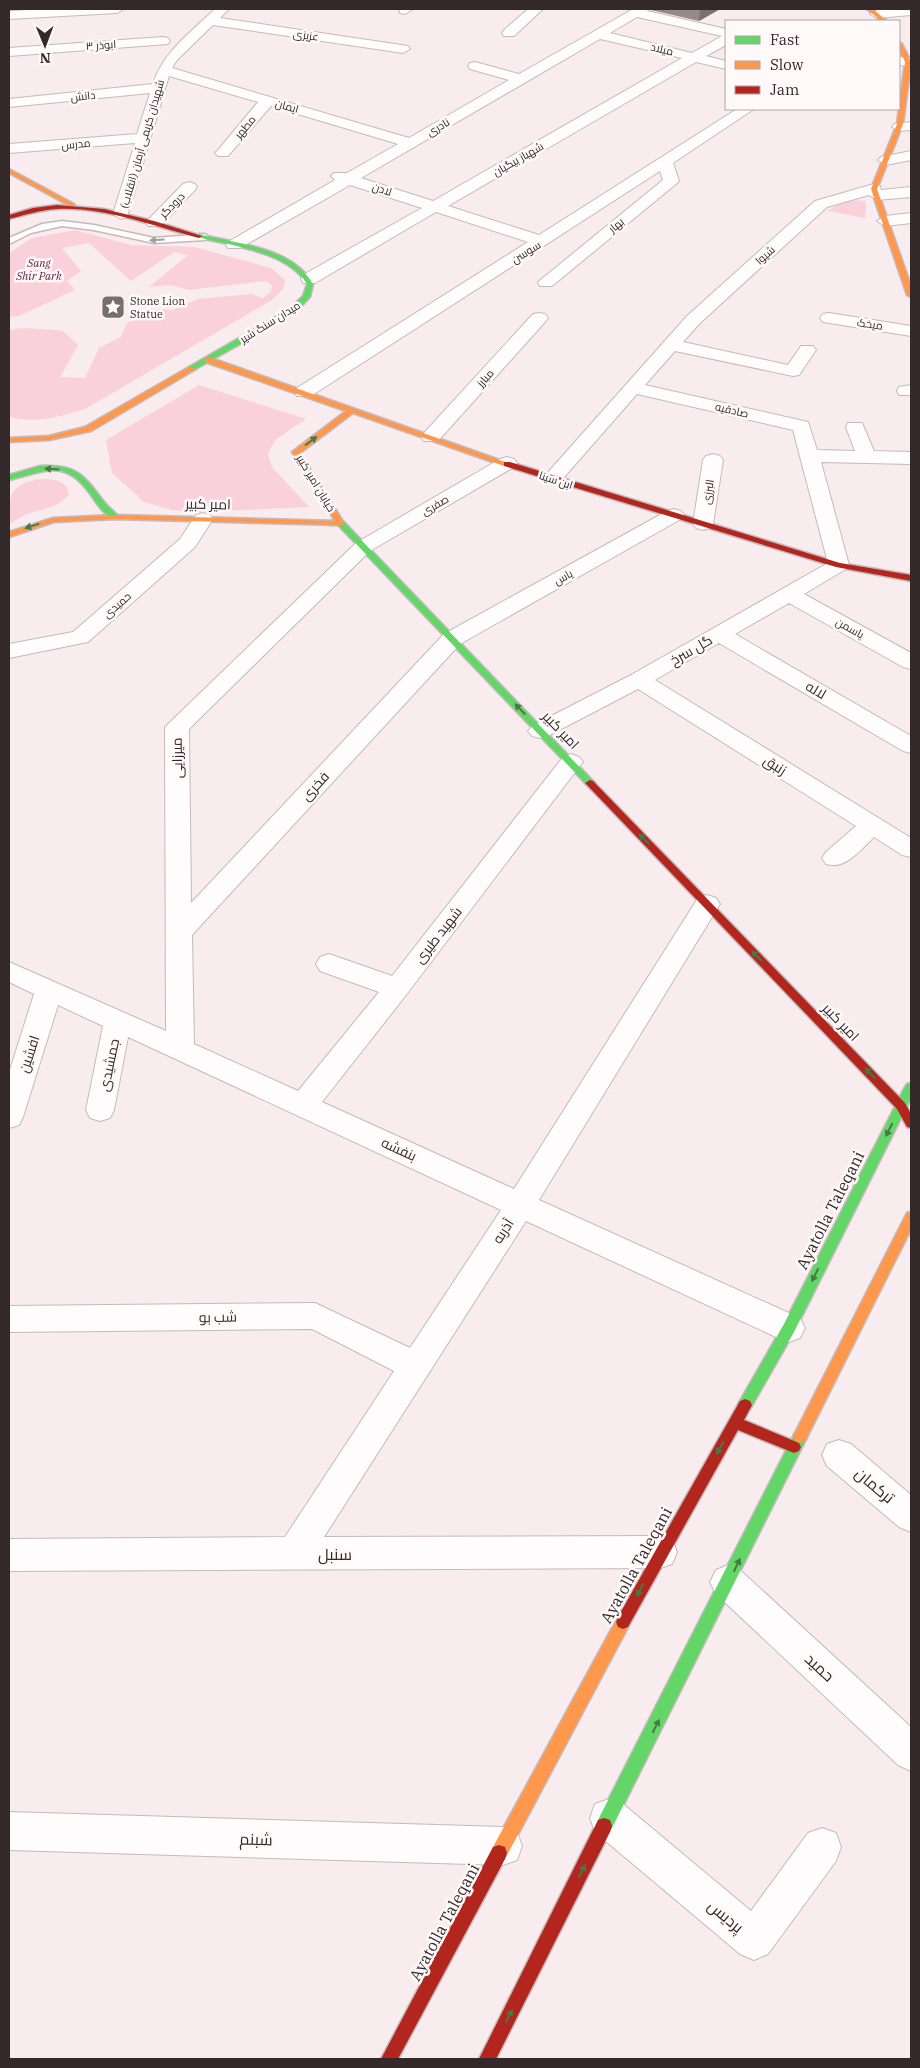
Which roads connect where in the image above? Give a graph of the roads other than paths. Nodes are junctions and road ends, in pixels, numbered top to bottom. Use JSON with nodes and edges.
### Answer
{"nodes":[{"id":1,"x":117,"y":9,"type":"edge"},
{"id":2,"x":222,"y":9,"type":"edge"},
{"id":3,"x":517,"y":9,"type":"edge"},
{"id":4,"x":535,"y":10,"type":"edge"},
{"id":5,"x":639,"y":11,"type":"edge"},
{"id":6,"x":911,"y":11,"type":"edge"},
{"id":7,"x":9,"y":15,"type":"edge"},
{"id":8,"x":877,"y":15,"type":"edge"},
{"id":9,"x":210,"y":22,"type":"junction"},
{"id":10,"x":509,"y":33,"type":"dead end"},
{"id":11,"x":725,"y":33,"type":"edge"},
{"id":12,"x":598,"y":34,"type":"junction"},
{"id":13,"x":725,"y":40,"type":"edge"},
{"id":14,"x":163,"y":41,"type":"dead end"},
{"id":15,"x":900,"y":46,"type":"edge"},
{"id":16,"x":403,"y":49,"type":"dead end"},
{"id":17,"x":9,"y":51,"type":"edge"},
{"id":18,"x":695,"y":57,"type":"junction"},
{"id":19,"x":906,"y":61,"type":"edge"},
{"id":20,"x":725,"y":65,"type":"edge"},
{"id":21,"x":475,"y":66,"type":"dead end"},
{"id":22,"x":164,"y":70,"type":"junction"},
{"id":23,"x":521,"y":79,"type":"junction"},
{"id":24,"x":270,"y":85,"type":"dead end"},
{"id":25,"x":158,"y":88,"type":"junction"},
{"id":26,"x":262,"y":99,"type":"junction"},
{"id":27,"x":323,"y":99,"type":"dead end"},
{"id":28,"x":9,"y":103,"type":"edge"},
{"id":29,"x":745,"y":110,"type":"edge"},
{"id":30,"x":304,"y":111,"type":"junction"},
{"id":31,"x":905,"y":126,"type":"edge"},
{"id":32,"x":143,"y":138,"type":"junction"},
{"id":33,"x":411,"y":142,"type":"junction"},
{"id":34,"x":9,"y":149,"type":"edge"},
{"id":35,"x":223,"y":153,"type":"dead end"},
{"id":36,"x":911,"y":156,"type":"edge"},
{"id":37,"x":886,"y":160,"type":"junction"},
{"id":38,"x":665,"y":162,"type":"junction"},
{"id":39,"x":9,"y":171,"type":"edge"},
{"id":40,"x":328,"y":173,"type":"dead end"},
{"id":41,"x":349,"y":179,"type":"junction"},
{"id":42,"x":40,"y":187,"type":"junction"},
{"id":43,"x":189,"y":187,"type":"dead end"},
{"id":44,"x":876,"y":192,"type":"junction"},
{"id":45,"x":911,"y":192,"type":"edge"},
{"id":46,"x":30,"y":196,"type":"dead end"},
{"id":47,"x":72,"y":205,"type":"junction"},
{"id":48,"x":435,"y":206,"type":"junction"},
{"id":49,"x":121,"y":214,"type":"junction"},
{"id":50,"x":9,"y":215,"type":"edge"},
{"id":51,"x":911,"y":218,"type":"edge"},
{"id":52,"x":885,"y":221,"type":"junction"},
{"id":53,"x":154,"y":223,"type":"junction"},
{"id":54,"x":206,"y":237,"type":"junction"},
{"id":55,"x":9,"y":241,"type":"edge"},
{"id":56,"x":542,"y":241,"type":"junction"},
{"id":57,"x":234,"y":245,"type":"junction"},
{"id":58,"x":309,"y":279,"type":"junction"},
{"id":59,"x":546,"y":282,"type":"dead end"},
{"id":60,"x":911,"y":296,"type":"edge"},
{"id":61,"x":539,"y":318,"type":"dead end"},
{"id":62,"x":829,"y":318,"type":"dead end"},
{"id":63,"x":911,"y":331,"type":"edge"},
{"id":64,"x":671,"y":345,"type":"junction"},
{"id":65,"x":807,"y":350,"type":"dead end"},
{"id":66,"x":208,"y":360,"type":"junction"},
{"id":67,"x":633,"y":388,"type":"junction"},
{"id":68,"x":304,"y":392,"type":"junction"},
{"id":69,"x":352,"y":410,"type":"junction"},
{"id":70,"x":855,"y":427,"type":"dead end"},
{"id":71,"x":88,"y":429,"type":"junction"},
{"id":72,"x":431,"y":437,"type":"junction"},
{"id":73,"x":9,"y":440,"type":"edge"},
{"id":74,"x":78,"y":445,"type":"dead end"},
{"id":75,"x":809,"y":456,"type":"junction"},
{"id":76,"x":867,"y":457,"type":"junction"},
{"id":77,"x":911,"y":458,"type":"edge"},
{"id":78,"x":713,"y":460,"type":"dead end"},
{"id":79,"x":77,"y":461,"type":"dead end"},
{"id":80,"x":507,"y":463,"type":"junction"},
{"id":81,"x":9,"y":478,"type":"edge"},
{"id":82,"x":552,"y":479,"type":"junction"},
{"id":83,"x":84,"y":480,"type":"junction"},
{"id":84,"x":674,"y":516,"type":"junction"},
{"id":85,"x":115,"y":517,"type":"junction"},
{"id":86,"x":203,"y":519,"type":"junction"},
{"id":87,"x":340,"y":523,"type":"junction"},
{"id":88,"x":703,"y":524,"type":"junction"},
{"id":89,"x":9,"y":535,"type":"edge"},
{"id":90,"x":363,"y":547,"type":"junction"},
{"id":91,"x":838,"y":565,"type":"junction"},
{"id":92,"x":911,"y":578,"type":"edge"},
{"id":93,"x":789,"y":594,"type":"junction"},
{"id":94,"x":720,"y":634,"type":"junction"},
{"id":95,"x":452,"y":639,"type":"junction"},
{"id":96,"x":9,"y":651,"type":"edge"},
{"id":97,"x":911,"y":662,"type":"edge"},
{"id":98,"x":639,"y":680,"type":"junction"},
{"id":99,"x":540,"y":731,"type":"junction"},
{"id":100,"x":911,"y":746,"type":"edge"},
{"id":101,"x":571,"y":762,"type":"junction"},
{"id":102,"x":872,"y":825,"type":"junction"},
{"id":103,"x":911,"y":849,"type":"edge"},
{"id":104,"x":835,"y":858,"type":"dead end"},
{"id":105,"x":707,"y":904,"type":"junction"},
{"id":106,"x":179,"y":933,"type":"junction"},
{"id":107,"x":329,"y":964,"type":"dead end"},
{"id":108,"x":9,"y":971,"type":"edge"},
{"id":109,"x":397,"y":988,"type":"junction"},
{"id":110,"x":49,"y":990,"type":"junction"},
{"id":111,"x":118,"y":1021,"type":"junction"},
{"id":112,"x":180,"y":1048,"type":"junction"},
{"id":113,"x":911,"y":1087,"type":"edge"},
{"id":114,"x":303,"y":1105,"type":"junction"},
{"id":115,"x":901,"y":1106,"type":"junction"},
{"id":116,"x":100,"y":1110,"type":"dead end"},
{"id":117,"x":9,"y":1117,"type":"edge"},
{"id":118,"x":911,"y":1124,"type":"edge"},
{"id":119,"x":520,"y":1205,"type":"junction"},
{"id":120,"x":911,"y":1218,"type":"edge"},
{"id":121,"x":9,"y":1319,"type":"edge"},
{"id":122,"x":788,"y":1328,"type":"junction"},
{"id":123,"x":416,"y":1366,"type":"junction"},
{"id":124,"x":734,"y":1423,"type":"junction"},
{"id":125,"x":794,"y":1447,"type":"junction"},
{"id":126,"x":839,"y":1455,"type":"dead end"},
{"id":127,"x":911,"y":1516,"type":"edge"},
{"id":128,"x":660,"y":1552,"type":"junction"},
{"id":129,"x":294,"y":1554,"type":"junction"},
{"id":130,"x":9,"y":1555,"type":"edge"},
{"id":131,"x":728,"y":1582,"type":"junction"},
{"id":132,"x":911,"y":1752,"type":"edge"},
{"id":133,"x":609,"y":1818,"type":"junction"},
{"id":134,"x":9,"y":1832,"type":"edge"},
{"id":135,"x":503,"y":1846,"type":"junction"},
{"id":136,"x":822,"y":1847,"type":"dead end"},
{"id":137,"x":389,"y":2059,"type":"edge"},
{"id":138,"x":487,"y":2059,"type":"edge"}],
"edges":[{"from":1,"to":7,"type":"street"},
{"from":2,"to":9,"type":"street","name":"شهیدان کریمی آرمان (انقلاب)"},
{"from":3,"to":4,"type":"street"},
{"from":4,"to":10,"type":"street"},
{"from":5,"to":11,"type":"street"},
{"from":5,"to":12,"type":"street","name":"نادری"},
{"from":6,"to":8,"type":"street"},
{"from":9,"to":16,"type":"street","name":"عزیزی"},
{"from":9,"to":22,"type":"street","name":"شهیدان کریمی آرمان (انقلاب)"},
{"from":12,"to":18,"type":"street","name":"میلاد"},
{"from":12,"to":23,"type":"street","name":"نادری"},
{"from":13,"to":18,"type":"street","name":"شهباز بیگیان"},
{"from":14,"to":17,"type":"street","name":"ابوذر ۳"},
{"from":15,"to":19,"type":"main road"},
{"from":18,"to":20,"type":"street","name":"میلاد"},
{"from":18,"to":48,"type":"street","name":"شهباز بیگیان"},
{"from":19,"to":31,"type":"main road"},
{"from":21,"to":23,"type":"street"},
{"from":22,"to":25,"type":"street","name":"شهیدان کریمی آرمان (انقلاب)"},
{"from":22,"to":26,"type":"street","name":"ایمان"},
{"from":23,"to":33,"type":"street","name":"نادری"},
{"from":24,"to":26,"type":"street"},
{"from":25,"to":28,"type":"street","name":"دانش"},
{"from":25,"to":32,"type":"street","name":"شهیدان کریمی آرمان (انقلاب)"},
{"from":26,"to":30,"type":"street","name":"ایمان"},
{"from":26,"to":35,"type":"street","name":"مطهر"},
{"from":27,"to":30,"type":"street"},
{"from":29,"to":38,"type":"street","name":"سوسن"},
{"from":30,"to":33,"type":"street","name":"ایمان"},
{"from":31,"to":37,"type":"main road"},
{"from":32,"to":34,"type":"street","name":"مدرس"},
{"from":32,"to":49,"type":"street","name":"شهیدان کریمی آرمان (انقلاب)"},
{"from":33,"to":41,"type":"street","name":"نادری"},
{"from":36,"to":37,"type":"street"},
{"from":37,"to":44,"type":"main road"},
{"from":38,"to":56,"type":"street","name":"سوسن"},
{"from":38,"to":59,"type":"street","name":"بهار"},
{"from":39,"to":42,"type":"main road"},
{"from":40,"to":41,"type":"street","name":"لادن"},
{"from":41,"to":48,"type":"street","name":"لادن"},
{"from":41,"to":57,"type":"street","name":"نادری"},
{"from":42,"to":46,"type":"main road"},
{"from":42,"to":47,"type":"main road"},
{"from":43,"to":53,"type":"street","name":"درودگر"},
{"from":44,"to":45,"type":"street","name":"شیوا"},
{"from":44,"to":52,"type":"main road"},
{"from":44,"to":64,"type":"street","name":"شیوا"},
{"from":47,"to":49,"type":"main road"},
{"from":47,"to":50,"type":"main road"},
{"from":48,"to":56,"type":"street","name":"لادن"},
{"from":48,"to":58,"type":"street","name":"شهباز بیگیان"},
{"from":49,"to":53,"type":"main road"},
{"from":51,"to":52,"type":"street"},
{"from":52,"to":60,"type":"main road"},
{"from":53,"to":54,"type":"main road"},
{"from":54,"to":55,"type":"lane","one_way":true},
{"from":54,"to":57,"type":"main road"},
{"from":56,"to":68,"type":"street","name":"سوسن"},
{"from":57,"to":58,"type":"main road"},
{"from":58,"to":66,"type":"main road","name":"میدان سنگ شیر"},
{"from":61,"to":72,"type":"street","name":"مبارز"},
{"from":62,"to":63,"type":"street","name":"میخک"},
{"from":64,"to":65,"type":"street"},
{"from":64,"to":67,"type":"street","name":"شیوا"},
{"from":66,"to":68,"type":"main road","name":"ابن سینا"},
{"from":66,"to":71,"type":"main road","name":"میدان سنگ شیر"},
{"from":67,"to":75,"type":"street","name":"صادقیه"},
{"from":67,"to":82,"type":"street","name":"شیوا"},
{"from":68,"to":69,"type":"main road","name":"ابن سینا"},
{"from":69,"to":72,"type":"main road","name":"ابن سینا"},
{"from":87,"to":69,"type":"main road","name":"خیابان امیر کبیر","one_way":true},
{"from":70,"to":76,"type":"street"},
{"from":71,"to":73,"type":"main road","name":"میدان سنگ شیر"},
{"from":71,"to":74,"type":"main road"},
{"from":72,"to":80,"type":"main road","name":"ابن سینا"},
{"from":75,"to":76,"type":"street"},
{"from":75,"to":91,"type":"street","name":"صادقیه"},
{"from":76,"to":77,"type":"street"},
{"from":78,"to":88,"type":"street","name":"البرزی"},
{"from":79,"to":83,"type":"main road"},
{"from":80,"to":82,"type":"main road","name":"ابن سینا"},
{"from":80,"to":90,"type":"street","name":"صفری"},
{"from":83,"to":81,"type":"main road","one_way":true},
{"from":82,"to":84,"type":"main road","name":"ابن سینا"},
{"from":83,"to":85,"type":"main road"},
{"from":84,"to":88,"type":"main road","name":"ابن سینا"},
{"from":84,"to":95,"type":"street","name":"یاس"},
{"from":85,"to":86,"type":"main road","name":"امیر کبیر"},
{"from":85,"to":89,"type":"main road","name":"امیر کبیر","one_way":true},
{"from":86,"to":87,"type":"main road","name":"امیر کبیر"},
{"from":86,"to":96,"type":"street","name":"حمیدی"},
{"from":87,"to":90,"type":"main road","name":"امیر کبیر"},
{"from":88,"to":91,"type":"main road","name":"ابن سینا"},
{"from":90,"to":95,"type":"main road","name":"امیر کبیر"},
{"from":90,"to":106,"type":"street","name":"میرزایی"},
{"from":91,"to":92,"type":"main road","name":"ابن سینا"},
{"from":91,"to":93,"type":"street","name":"گل سرخ"},
{"from":93,"to":94,"type":"street","name":"گل سرخ"},
{"from":93,"to":97,"type":"street","name":"یاسمن"},
{"from":94,"to":98,"type":"street","name":"گل سرخ"},
{"from":94,"to":100,"type":"street","name":"لاله"},
{"from":99,"to":95,"type":"main road","name":"امیر کبیر","one_way":true},
{"from":95,"to":106,"type":"street","name":"فخری"},
{"from":98,"to":99,"type":"street","name":"گل سرخ"},
{"from":98,"to":102,"type":"street","name":"زنبق"},
{"from":99,"to":101,"type":"main road","name":"امیر کبیر"},
{"from":105,"to":101,"type":"main road","name":"امیر کبیر","one_way":true},
{"from":101,"to":109,"type":"street","name":"شهید طیری"},
{"from":102,"to":103,"type":"street","name":"زنبق"},
{"from":102,"to":104,"type":"street"},
{"from":115,"to":105,"type":"main road","name":"امیر کبیر","one_way":true},
{"from":105,"to":119,"type":"street","name":"آذربه"},
{"from":106,"to":112,"type":"street","name":"میرزایی"},
{"from":107,"to":109,"type":"street"},
{"from":108,"to":110,"type":"street","name":"بنفشه"},
{"from":109,"to":114,"type":"street","name":"شهید طیری"},
{"from":110,"to":111,"type":"street","name":"بنفشه"},
{"from":110,"to":117,"type":"street","name":"افشین"},
{"from":111,"to":112,"type":"street","name":"بنفشه"},
{"from":111,"to":116,"type":"street","name":"جمشیدی"},
{"from":112,"to":114,"type":"street","name":"بنفشه"},
{"from":113,"to":115,"type":"main road","name":"Ayatolla Taleqani"},
{"from":114,"to":119,"type":"street","name":"بنفشه"},
{"from":115,"to":118,"type":"main road","name":"امیر کبیر"},
{"from":115,"to":122,"type":"main road","name":"Ayatolla Taleqani","one_way":true},
{"from":119,"to":122,"type":"street","name":"بنفشه"},
{"from":119,"to":123,"type":"street","name":"آذربه"},
{"from":120,"to":125,"type":"main road"},
{"from":121,"to":123,"type":"street","name":"شب بو"},
{"from":122,"to":124,"type":"main road","name":"Ayatolla Taleqani"},
{"from":123,"to":129,"type":"street","name":"آذربه"},
{"from":124,"to":125,"type":"main road"},
{"from":124,"to":128,"type":"main road","name":"Ayatolla Taleqani","one_way":true},
{"from":131,"to":125,"type":"main road","one_way":true},
{"from":126,"to":127,"type":"street","name":"ترکمان"},
{"from":128,"to":129,"type":"street","name":"سنبل"},
{"from":128,"to":135,"type":"main road","name":"Ayatolla Taleqani","one_way":true},
{"from":129,"to":130,"type":"street","name":"سنبل"},
{"from":131,"to":132,"type":"street","name":"حمید"},
{"from":133,"to":131,"type":"main road","one_way":true},
{"from":133,"to":136,"type":"street","name":"پردیس"},
{"from":138,"to":133,"type":"main road","one_way":true},
{"from":134,"to":135,"type":"street","name":"شبنم"},
{"from":135,"to":137,"type":"main road","name":"Ayatolla Taleqani"}]}
